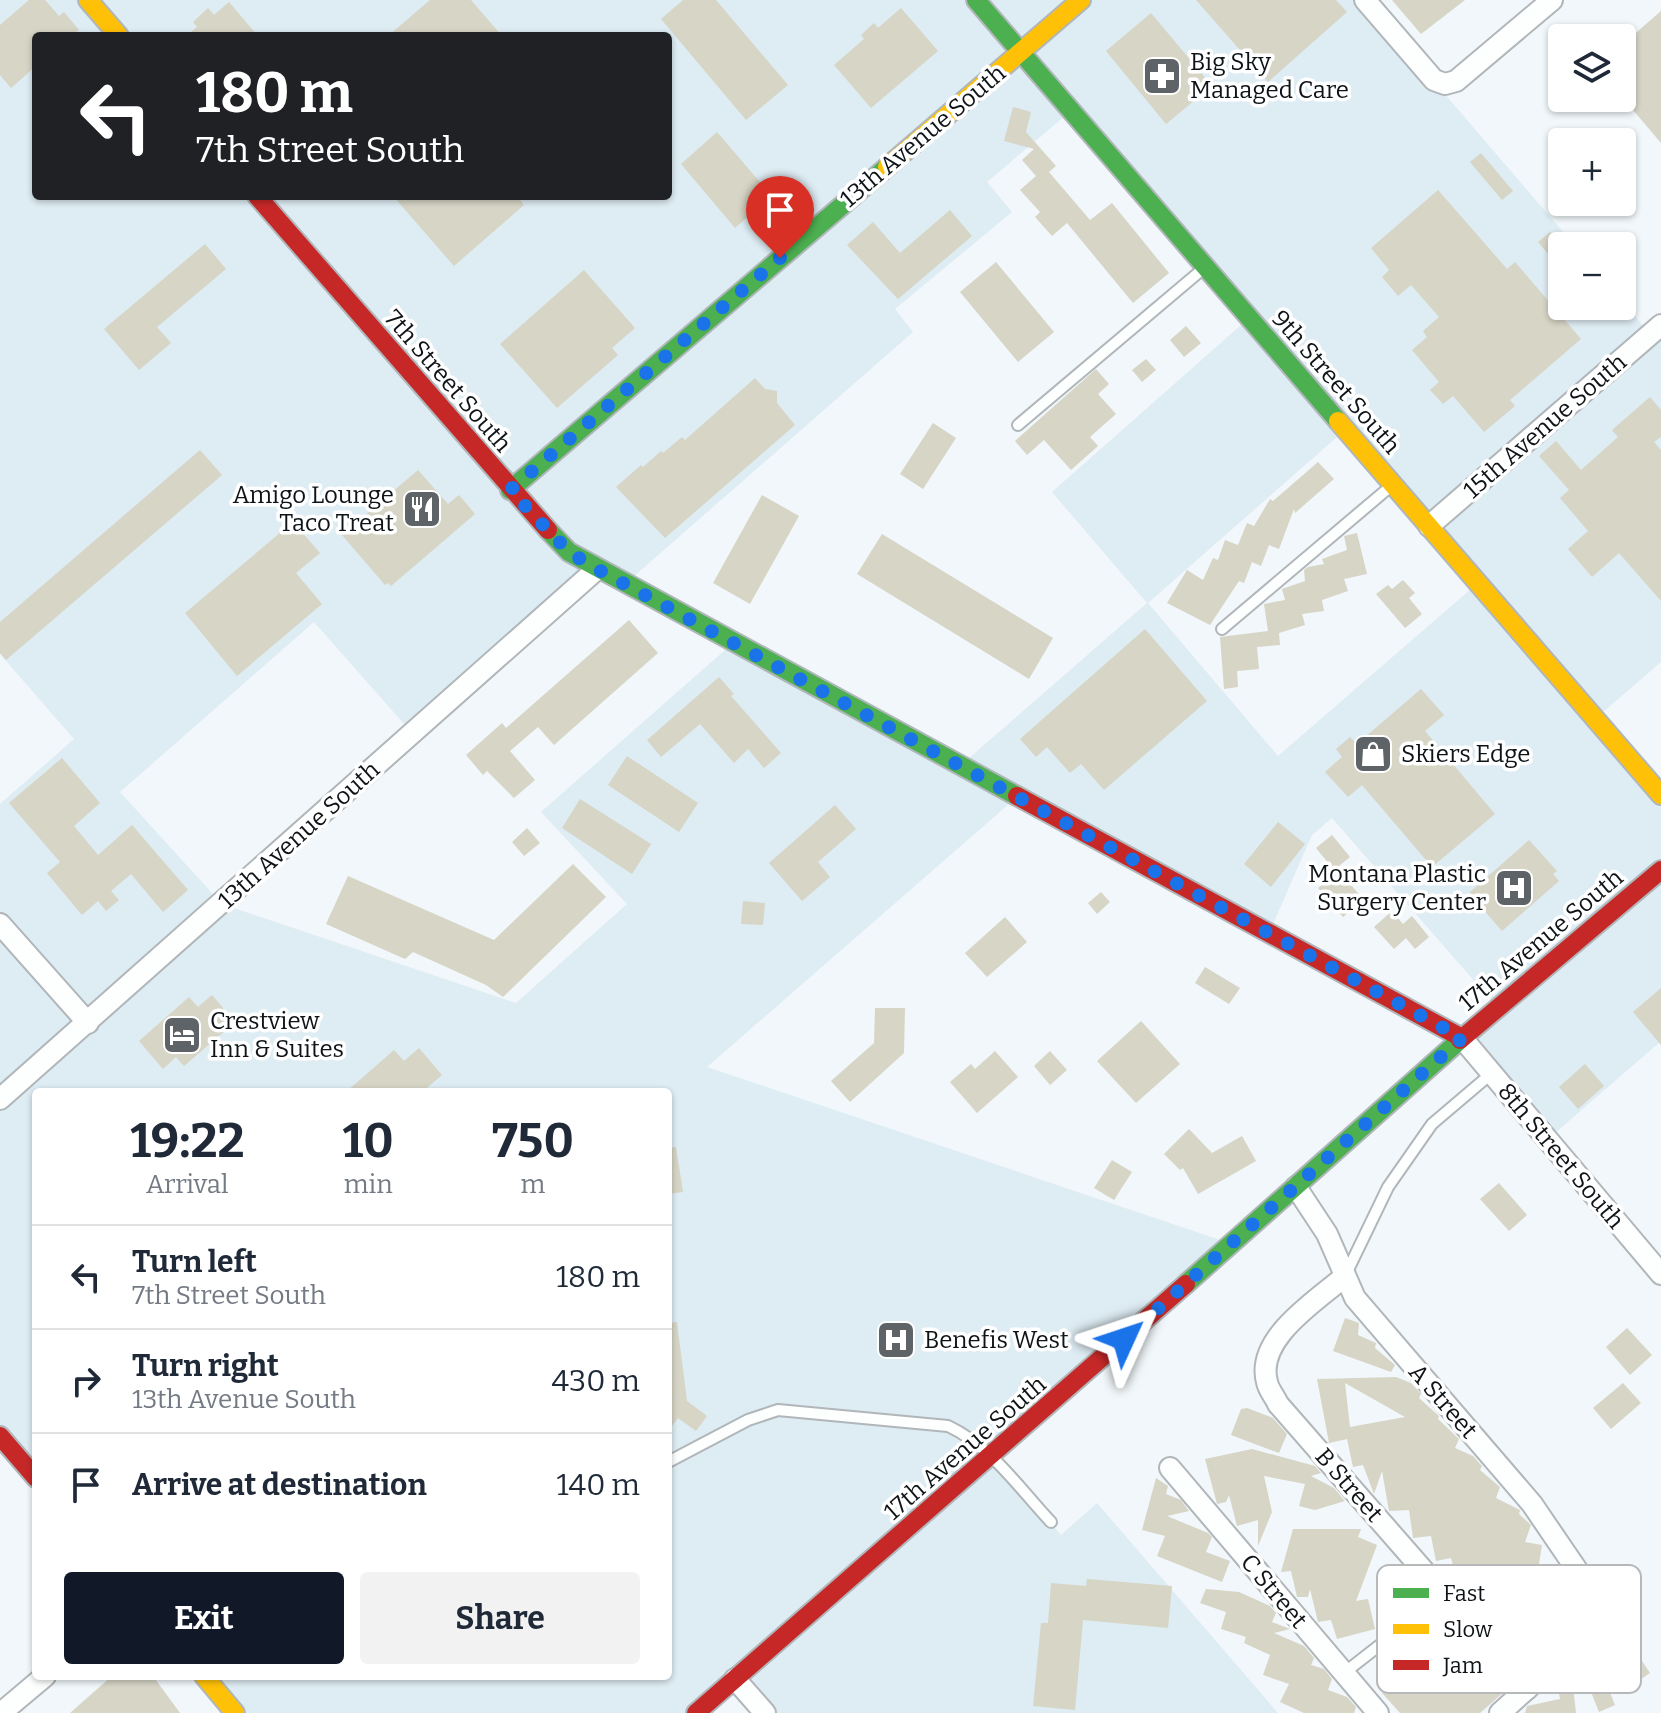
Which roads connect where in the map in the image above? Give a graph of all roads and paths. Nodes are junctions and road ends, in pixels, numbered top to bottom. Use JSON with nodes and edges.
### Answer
{"nodes":[{"id":1,"x":88,"y":0,"type":"edge"},
{"id":2,"x":976,"y":0,"type":"edge"},
{"id":3,"x":1081,"y":0,"type":"edge"},
{"id":4,"x":1365,"y":0,"type":"edge"},
{"id":5,"x":1552,"y":0,"type":"edge"},
{"id":6,"x":116,"y":32,"type":"edge"},
{"id":7,"x":1022,"y":52,"type":"junction"},
{"id":8,"x":260,"y":200,"type":"edge"},
{"id":9,"x":1206,"y":267,"type":"junction"},
{"id":10,"x":1661,"y":325,"type":"edge"},
{"id":11,"x":1018,"y":425,"type":"dead end"},
{"id":12,"x":1392,"y":484,"type":"junction"},
{"id":13,"x":510,"y":490,"type":"junction"},
{"id":14,"x":1429,"y":526,"type":"junction"},
{"id":15,"x":597,"y":569,"type":"junction"},
{"id":16,"x":1222,"y":629,"type":"dead end"},
{"id":17,"x":1661,"y":795,"type":"edge"},
{"id":18,"x":1661,"y":870,"type":"edge"},
{"id":19,"x":0,"y":924,"type":"edge"},
{"id":20,"x":88,"y":1023,"type":"junction"},
{"id":21,"x":1462,"y":1038,"type":"junction"},
{"id":22,"x":1492,"y":1073,"type":"junction"},
{"id":23,"x":0,"y":1099,"type":"edge"},
{"id":24,"x":1296,"y":1187,"type":"junction"},
{"id":25,"x":1661,"y":1274,"type":"edge"},
{"id":26,"x":1345,"y":1276,"type":"junction"},
{"id":27,"x":0,"y":1436,"type":"edge"},
{"id":28,"x":992,"y":1457,"type":"junction"},
{"id":29,"x":672,"y":1460,"type":"edge"},
{"id":30,"x":1170,"y":1468,"type":"dead end"},
{"id":31,"x":32,"y":1473,"type":"edge"},
{"id":32,"x":1051,"y":1522,"type":"dead end"},
{"id":33,"x":1418,"y":1565,"type":"edge"},
{"id":34,"x":1574,"y":1565,"type":"edge"},
{"id":35,"x":1377,"y":1647,"type":"edge"},
{"id":36,"x":1344,"y":1673,"type":"junction"},
{"id":37,"x":735,"y":1679,"type":"junction"},
{"id":38,"x":40,"y":1680,"type":"edge"},
{"id":39,"x":206,"y":1680,"type":"edge"},
{"id":40,"x":1522,"y":1693,"type":"edge"},
{"id":41,"x":225,"y":1710,"type":"edge"},
{"id":42,"x":1,"y":1713,"type":"edge"},
{"id":43,"x":696,"y":1713,"type":"edge"},
{"id":44,"x":765,"y":1713,"type":"edge"},
{"id":45,"x":1378,"y":1713,"type":"edge"},
{"id":46,"x":1500,"y":1713,"type":"edge"}],
"edges":[{"from":1,"to":6,"type":"street"},
{"from":2,"to":7,"type":"street","name":"9th Street South"},
{"from":3,"to":7,"type":"street","name":"13th Avenue South"},
{"from":4,"to":5,"type":"street"},
{"from":7,"to":9,"type":"street","name":"9th Street South"},
{"from":7,"to":13,"type":"street","name":"13th Avenue South"},
{"from":8,"to":13,"type":"street","name":"7th Street South"},
{"from":9,"to":11,"type":"lane"},
{"from":9,"to":12,"type":"street","name":"9th Street South"},
{"from":10,"to":14,"type":"street","name":"15th Avenue South"},
{"from":12,"to":14,"type":"street","name":"9th Street South"},
{"from":12,"to":16,"type":"lane"},
{"from":13,"to":15,"type":"street","name":"7th Street South"},
{"from":14,"to":17,"type":"street","name":"9th Street South"},
{"from":15,"to":20,"type":"street","name":"13th Avenue South"},
{"from":15,"to":21,"type":"street","name":"7th Street South"},
{"from":18,"to":21,"type":"street","name":"17th Avenue South"},
{"from":19,"to":20,"type":"street"},
{"from":20,"to":23,"type":"street","name":"13th Avenue South"},
{"from":21,"to":22,"type":"street","name":"8th Street South"},
{"from":21,"to":24,"type":"street","name":"17th Avenue South"},
{"from":22,"to":25,"type":"street","name":"8th Street South"},
{"from":22,"to":26,"type":"lane"},
{"from":24,"to":26,"type":"street","name":"A Street"},
{"from":24,"to":28,"type":"street","name":"17th Avenue South"},
{"from":26,"to":33,"type":"street","name":"B Street"},
{"from":26,"to":34,"type":"street","name":"A Street"},
{"from":27,"to":31,"type":"street"},
{"from":28,"to":29,"type":"lane"},
{"from":28,"to":32,"type":"lane"},
{"from":28,"to":37,"type":"street","name":"17th Avenue South"},
{"from":30,"to":36,"type":"street","name":"C Street"},
{"from":35,"to":36,"type":"lane"},
{"from":36,"to":45,"type":"street","name":"C Street"},
{"from":37,"to":43,"type":"street","name":"17th Avenue South"},
{"from":37,"to":44,"type":"street"},
{"from":38,"to":42,"type":"street"},
{"from":39,"to":41,"type":"street"},
{"from":40,"to":46,"type":"street"}]}
